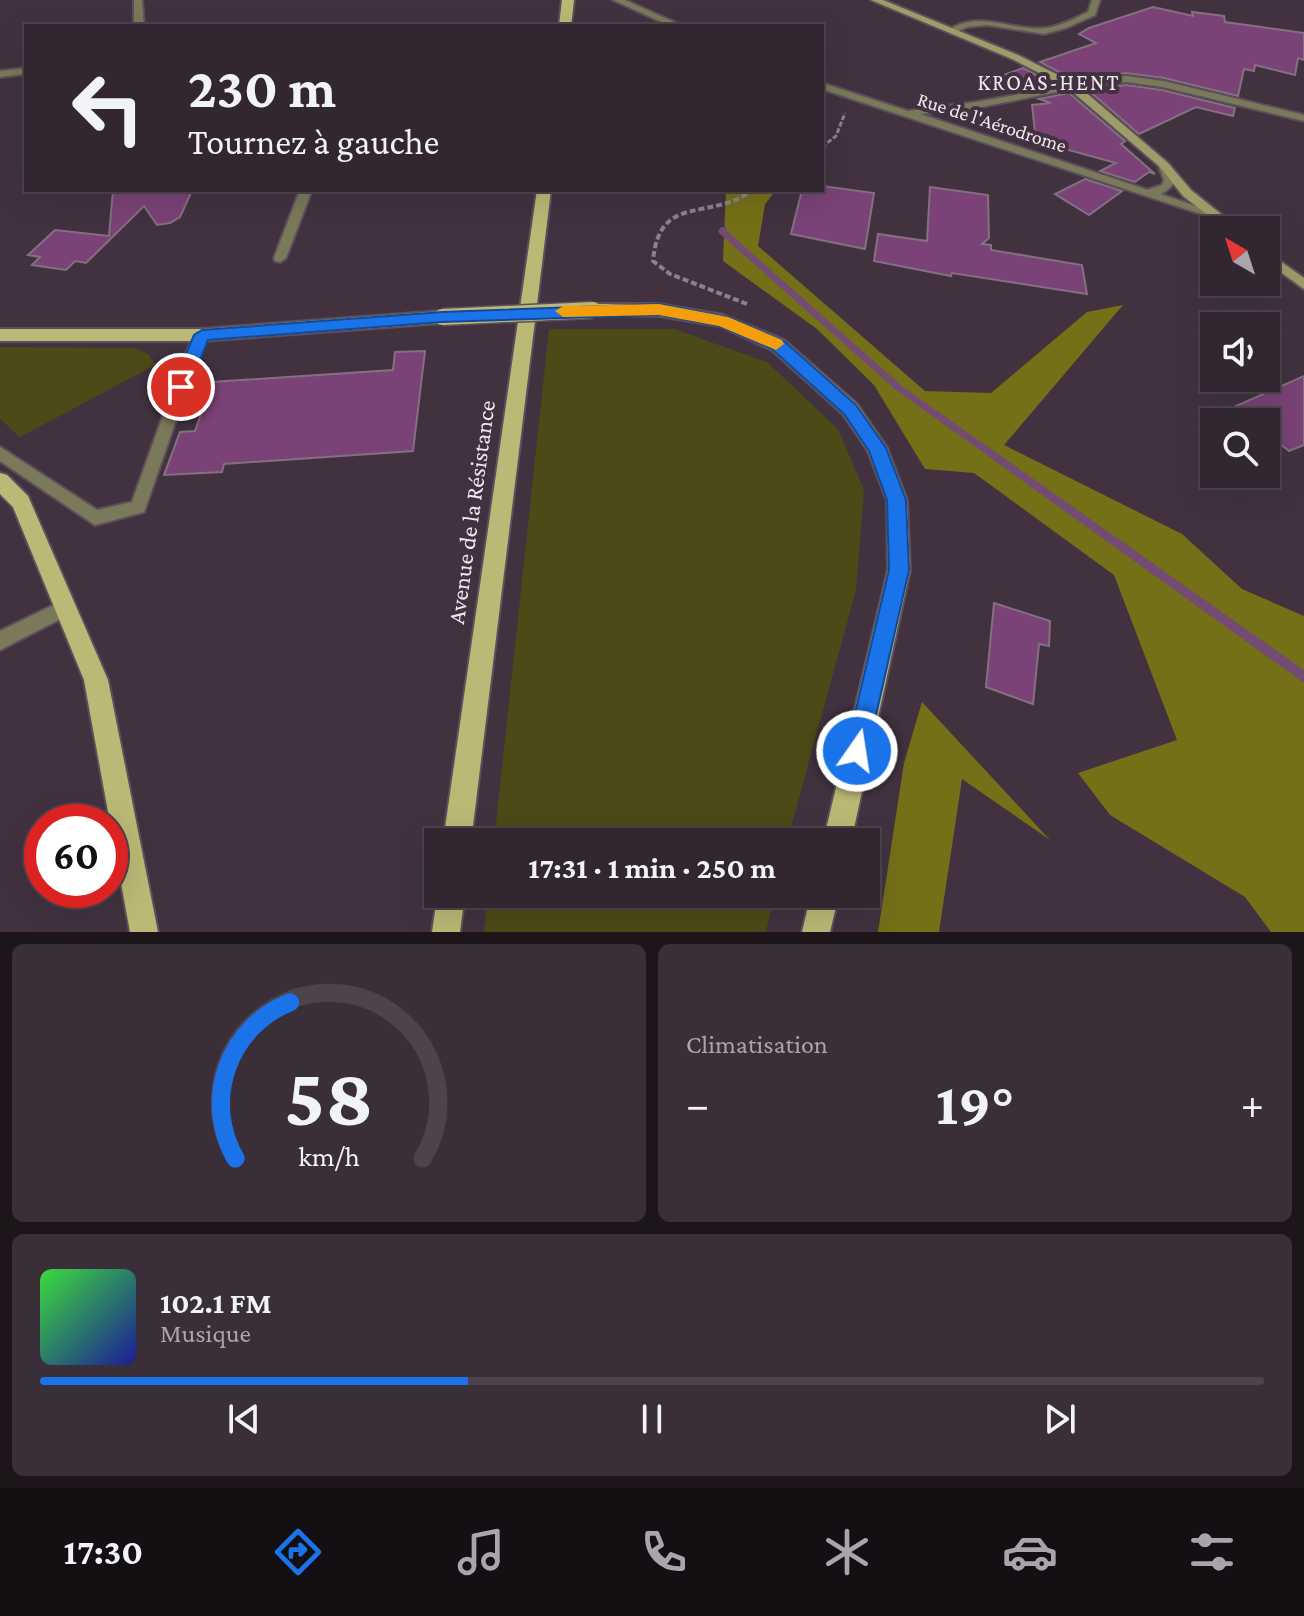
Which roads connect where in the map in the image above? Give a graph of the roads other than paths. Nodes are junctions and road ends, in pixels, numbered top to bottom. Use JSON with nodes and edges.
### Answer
{"nodes":[{"id":1,"x":138,"y":0,"type":"edge"},
{"id":2,"x":568,"y":0,"type":"edge"},
{"id":3,"x":875,"y":0,"type":"edge"},
{"id":4,"x":1096,"y":0,"type":"edge"},
{"id":5,"x":620,"y":1,"type":"edge"},
{"id":6,"x":139,"y":24,"type":"edge"},
{"id":7,"x":565,"y":24,"type":"edge"},
{"id":8,"x":673,"y":24,"type":"edge"},
{"id":9,"x":952,"y":31,"type":"junction"},
{"id":10,"x":24,"y":71,"type":"edge"},
{"id":11,"x":0,"y":74,"type":"edge"},
{"id":12,"x":1072,"y":86,"type":"junction"},
{"id":13,"x":824,"y":87,"type":"edge"},
{"id":14,"x":905,"y":112,"type":"junction"},
{"id":15,"x":1304,"y":118,"type":"edge"},
{"id":16,"x":1164,"y":165,"type":"junction"},
{"id":17,"x":305,"y":192,"type":"edge"},
{"id":18,"x":544,"y":192,"type":"edge"},
{"id":19,"x":1151,"y":193,"type":"junction"},
{"id":20,"x":1214,"y":214,"type":"junction"},
{"id":21,"x":1217,"y":216,"type":"edge"},
{"id":22,"x":280,"y":258,"type":"dead end"},
{"id":23,"x":1280,"y":266,"type":"edge"},
{"id":24,"x":1304,"y":285,"type":"edge"},
{"id":25,"x":0,"y":335,"type":"edge"},
{"id":26,"x":202,"y":335,"type":"junction"},
{"id":27,"x":0,"y":453,"type":"edge"},
{"id":28,"x":0,"y":481,"type":"edge"},
{"id":29,"x":66,"y":607,"type":"junction"},
{"id":30,"x":0,"y":641,"type":"edge"},
{"id":31,"x":459,"y":828,"type":"edge"},
{"id":32,"x":840,"y":828,"type":"edge"},
{"id":33,"x":449,"y":908,"type":"edge"},
{"id":34,"x":822,"y":908,"type":"edge"},
{"id":35,"x":144,"y":932,"type":"edge"},
{"id":36,"x":446,"y":932,"type":"edge"},
{"id":37,"x":816,"y":932,"type":"edge"}],
"edges":[{"from":1,"to":6,"type":"street"},
{"from":2,"to":7,"type":"main road"},
{"from":3,"to":9,"type":"main road"},
{"from":4,"to":9,"type":"street"},
{"from":5,"to":8,"type":"street"},
{"from":9,"to":12,"type":"main road"},
{"from":10,"to":11,"type":"street"},
{"from":12,"to":14,"type":"street"},
{"from":12,"to":15,"type":"street"},
{"from":12,"to":16,"type":"main road"},
{"from":13,"to":14,"type":"street","name":"Rue de l'Aérodrome"},
{"from":14,"to":19,"type":"street","name":"Rue de l'Aérodrome"},
{"from":16,"to":19,"type":"street"},
{"from":16,"to":20,"type":"main road"},
{"from":17,"to":22,"type":"street"},
{"from":18,"to":31,"type":"main road","name":"Avenue de la Résistance"},
{"from":19,"to":20,"type":"street","name":"Rue de l'Aérodrome"},
{"from":20,"to":21,"type":"main road"},
{"from":23,"to":24,"type":"main road"},
{"from":25,"to":26,"type":"main road"},
{"from":26,"to":27,"type":"street"},
{"from":26,"to":32,"type":"main road","bridge":true},
{"from":28,"to":29,"type":"main road"},
{"from":29,"to":30,"type":"street"},
{"from":29,"to":35,"type":"main road"},
{"from":33,"to":36,"type":"main road"},
{"from":34,"to":37,"type":"main road"}]}
